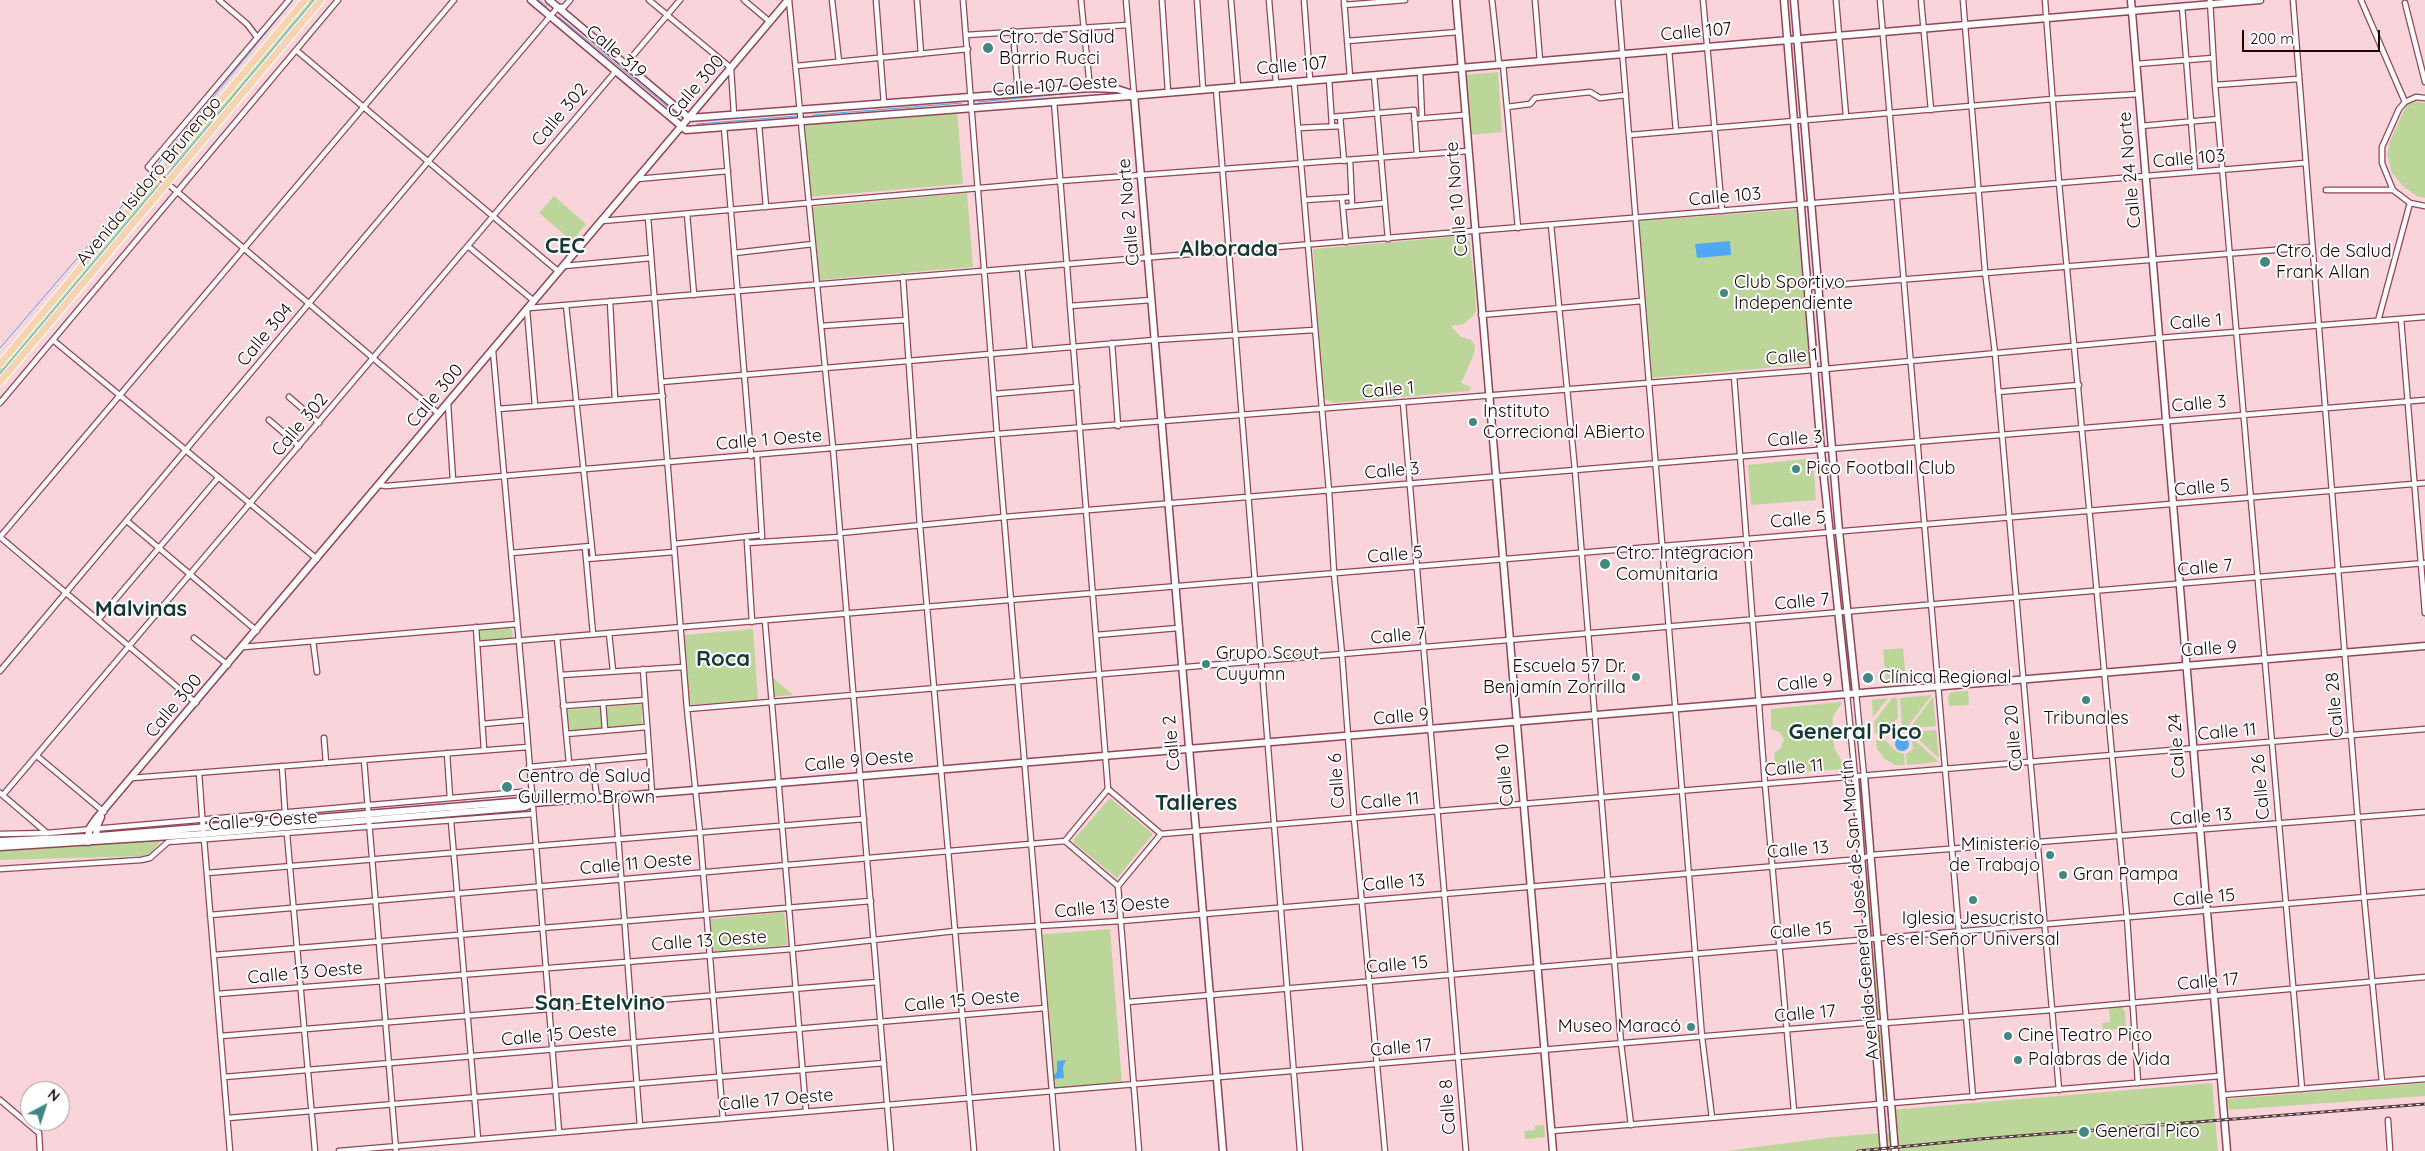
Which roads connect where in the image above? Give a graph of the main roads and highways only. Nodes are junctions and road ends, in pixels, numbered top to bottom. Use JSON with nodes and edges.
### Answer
{"nodes":[{"id":1,"x":305,"y":0,"type":"edge"},
{"id":2,"x":321,"y":0,"type":"edge"},
{"id":3,"x":0,"y":364,"type":"edge"},
{"id":4,"x":0,"y":382,"type":"edge"}],
"edges":[{"from":1,"to":3,"type":"main road","name":"Avenida Isidoro Brunengo"},
{"from":2,"to":4,"type":"main road","name":"Avenida Isidoro Brunengo"}]}
